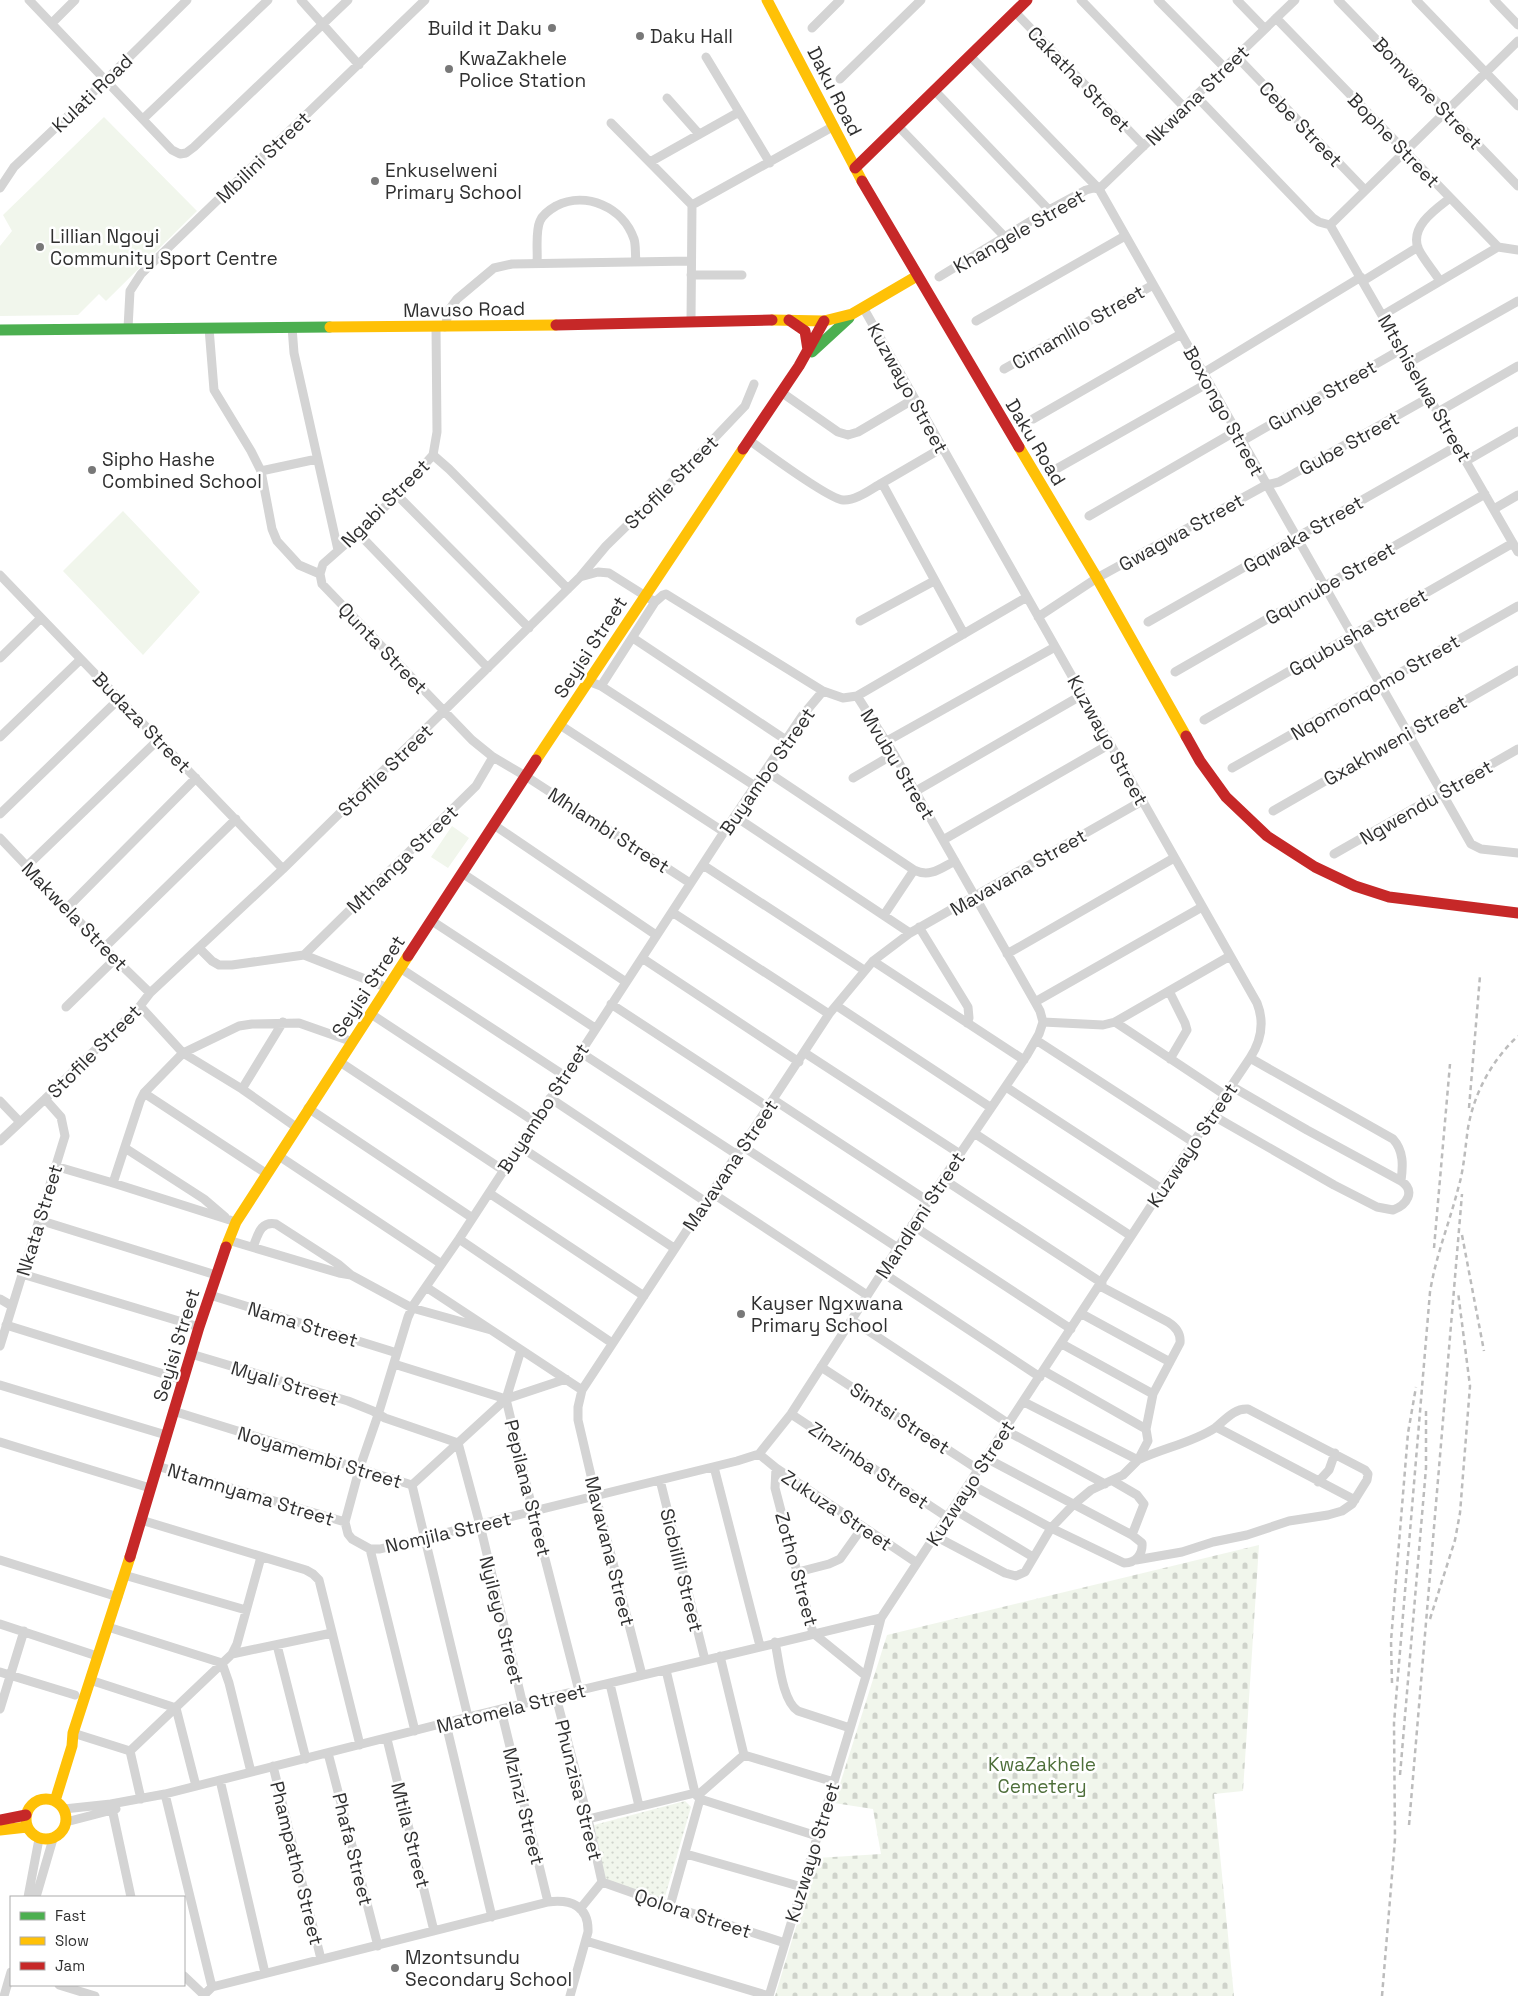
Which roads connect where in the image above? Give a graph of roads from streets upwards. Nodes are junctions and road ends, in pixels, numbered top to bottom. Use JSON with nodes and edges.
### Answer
{"nodes":[{"id":1,"x":29,"y":0,"type":"edge"},
{"id":2,"x":75,"y":0,"type":"edge"},
{"id":3,"x":186,"y":0,"type":"edge"},
{"id":4,"x":268,"y":0,"type":"edge"},
{"id":5,"x":301,"y":0,"type":"edge"},
{"id":6,"x":348,"y":0,"type":"edge"},
{"id":7,"x":425,"y":0,"type":"edge"},
{"id":8,"x":767,"y":0,"type":"edge"},
{"id":9,"x":840,"y":0,"type":"edge"},
{"id":10,"x":921,"y":0,"type":"edge"},
{"id":11,"x":1028,"y":0,"type":"edge"},
{"id":12,"x":1081,"y":0,"type":"edge"},
{"id":13,"x":1158,"y":0,"type":"edge"},
{"id":14,"x":1237,"y":0,"type":"edge"},
{"id":15,"x":1295,"y":0,"type":"edge"},
{"id":16,"x":1338,"y":0,"type":"edge"},
{"id":17,"x":1416,"y":0,"type":"edge"},
{"id":18,"x":1494,"y":0,"type":"edge"},
{"id":19,"x":1015,"y":12,"type":"junction"},
{"id":20,"x":1276,"y":18,"type":"junction"},
{"id":21,"x":52,"y":23,"type":"junction"},
{"id":22,"x":324,"y":24,"type":"junction"},
{"id":23,"x":1518,"y":25,"type":"edge"},
{"id":24,"x":812,"y":28,"type":"dead end"},
{"id":25,"x":1265,"y":29,"type":"junction"},
{"id":26,"x":1518,"y":41,"type":"edge"},
{"id":27,"x":970,"y":56,"type":"junction"},
{"id":28,"x":706,"y":57,"type":"dead end"},
{"id":29,"x":1237,"y":58,"type":"junction"},
{"id":30,"x":359,"y":65,"type":"junction"},
{"id":31,"x":1225,"y":68,"type":"junction"},
{"id":32,"x":1486,"y":72,"type":"junction"},
{"id":33,"x":840,"y":79,"type":"dead end"},
{"id":34,"x":105,"y":82,"type":"junction"},
{"id":35,"x":935,"y":91,"type":"junction"},
{"id":36,"x":1196,"y":96,"type":"junction"},
{"id":37,"x":667,"y":98,"type":"dead end"},
{"id":38,"x":1518,"y":106,"type":"edge"},
{"id":39,"x":1184,"y":107,"type":"junction"},
{"id":40,"x":739,"y":112,"type":"junction"},
{"id":41,"x":1446,"y":112,"type":"junction"},
{"id":42,"x":144,"y":118,"type":"junction"},
{"id":43,"x":611,"y":123,"type":"dead end"},
{"id":44,"x":834,"y":126,"type":"junction"},
{"id":45,"x":898,"y":126,"type":"junction"},
{"id":46,"x":699,"y":134,"type":"junction"},
{"id":47,"x":1144,"y":146,"type":"junction"},
{"id":48,"x":1405,"y":150,"type":"junction"},
{"id":49,"x":650,"y":162,"type":"junction"},
{"id":50,"x":770,"y":163,"type":"junction"},
{"id":51,"x":854,"y":168,"type":"junction"},
{"id":52,"x":1518,"y":186,"type":"edge"},
{"id":53,"x":0,"y":188,"type":"edge"},
{"id":54,"x":1099,"y":189,"type":"junction"},
{"id":55,"x":1365,"y":190,"type":"junction"},
{"id":56,"x":1450,"y":198,"type":"junction"},
{"id":57,"x":692,"y":205,"type":"junction"},
{"id":58,"x":1049,"y":210,"type":"junction"},
{"id":59,"x":1330,"y":225,"type":"junction"},
{"id":60,"x":1004,"y":236,"type":"junction"},
{"id":61,"x":1125,"y":236,"type":"junction"},
{"id":62,"x":1418,"y":247,"type":"junction"},
{"id":63,"x":1498,"y":247,"type":"junction"},
{"id":64,"x":1518,"y":250,"type":"edge"},
{"id":65,"x":691,"y":261,"type":"junction"},
{"id":66,"x":636,"y":262,"type":"junction"},
{"id":67,"x":537,"y":263,"type":"junction"},
{"id":68,"x":691,"y":275,"type":"junction"},
{"id":69,"x":742,"y":275,"type":"dead end"},
{"id":70,"x":917,"y":276,"type":"junction"},
{"id":71,"x":939,"y":277,"type":"dead end"},
{"id":72,"x":1362,"y":279,"type":"junction"},
{"id":73,"x":1440,"y":281,"type":"junction"},
{"id":74,"x":1153,"y":285,"type":"junction"},
{"id":75,"x":1518,"y":301,"type":"edge"},
{"id":76,"x":864,"y":308,"type":"junction"},
{"id":77,"x":852,"y":314,"type":"junction"},
{"id":78,"x":1383,"y":315,"type":"junction"},
{"id":79,"x":789,"y":320,"type":"junction"},
{"id":80,"x":824,"y":321,"type":"junction"},
{"id":81,"x":976,"y":321,"type":"dead end"},
{"id":82,"x":691,"y":322,"type":"junction"},
{"id":83,"x":292,"y":327,"type":"junction"},
{"id":84,"x":440,"y":327,"type":"junction"},
{"id":85,"x":128,"y":328,"type":"junction"},
{"id":86,"x":209,"y":328,"type":"junction"},
{"id":87,"x":0,"y":330,"type":"edge"},
{"id":88,"x":1181,"y":334,"type":"junction"},
{"id":89,"x":1402,"y":349,"type":"junction"},
{"id":90,"x":808,"y":350,"type":"junction"},
{"id":91,"x":1410,"y":362,"type":"junction"},
{"id":92,"x":799,"y":366,"type":"junction"},
{"id":93,"x":1518,"y":366,"type":"edge"},
{"id":94,"x":1004,"y":369,"type":"dead end"},
{"id":95,"x":1203,"y":373,"type":"junction"},
{"id":96,"x":1208,"y":383,"type":"junction"},
{"id":97,"x":754,"y":384,"type":"dead end"},
{"id":98,"x":781,"y":392,"type":"junction"},
{"id":99,"x":1430,"y":397,"type":"junction"},
{"id":100,"x":914,"y":399,"type":"junction"},
{"id":101,"x":1438,"y":412,"type":"junction"},
{"id":102,"x":1033,"y":419,"type":"dead end"},
{"id":103,"x":1236,"y":431,"type":"junction"},
{"id":104,"x":1518,"y":431,"type":"edge"},
{"id":105,"x":748,"y":440,"type":"junction"},
{"id":106,"x":1242,"y":441,"type":"junction"},
{"id":107,"x":1457,"y":446,"type":"junction"},
{"id":108,"x":942,"y":448,"type":"junction"},
{"id":109,"x":433,"y":455,"type":"junction"},
{"id":110,"x":317,"y":459,"type":"junction"},
{"id":111,"x":1466,"y":460,"type":"junction"},
{"id":112,"x":1058,"y":468,"type":"dead end"},
{"id":113,"x":260,"y":471,"type":"junction"},
{"id":114,"x":882,"y":483,"type":"junction"},
{"id":115,"x":1266,"y":485,"type":"junction"},
{"id":116,"x":1485,"y":494,"type":"junction"},
{"id":117,"x":397,"y":495,"type":"junction"},
{"id":118,"x":1518,"y":495,"type":"edge"},
{"id":119,"x":1494,"y":509,"type":"junction"},
{"id":120,"x":1089,"y":516,"type":"dead end"},
{"id":121,"x":358,"y":533,"type":"junction"},
{"id":122,"x":1296,"y":538,"type":"junction"},
{"id":123,"x":1513,"y":543,"type":"junction"},
{"id":124,"x":338,"y":550,"type":"junction"},
{"id":125,"x":1518,"y":552,"type":"edge"},
{"id":126,"x":320,"y":574,"type":"junction"},
{"id":127,"x":580,"y":577,"type":"junction"},
{"id":128,"x":1,"y":578,"type":"edge"},
{"id":129,"x":1097,"y":578,"type":"junction"},
{"id":130,"x":934,"y":581,"type":"junction"},
{"id":131,"x":1325,"y":587,"type":"junction"},
{"id":132,"x":568,"y":589,"type":"junction"},
{"id":133,"x":644,"y":596,"type":"junction"},
{"id":134,"x":1027,"y":597,"type":"junction"},
{"id":135,"x":655,"y":602,"type":"junction"},
{"id":136,"x":1518,"y":606,"type":"edge"},
{"id":137,"x":1038,"y":617,"type":"junction"},
{"id":138,"x":41,"y":618,"type":"junction"},
{"id":139,"x":860,"y":621,"type":"dead end"},
{"id":140,"x":1148,"y":622,"type":"dead end"},
{"id":141,"x":530,"y":628,"type":"junction"},
{"id":142,"x":964,"y":634,"type":"junction"},
{"id":143,"x":1352,"y":635,"type":"junction"},
{"id":144,"x":633,"y":638,"type":"junction"},
{"id":145,"x":1055,"y":647,"type":"junction"},
{"id":146,"x":0,"y":658,"type":"edge"},
{"id":147,"x":80,"y":659,"type":"junction"},
{"id":148,"x":488,"y":668,"type":"junction"},
{"id":149,"x":1518,"y":670,"type":"edge"},
{"id":150,"x":1175,"y":672,"type":"dead end"},
{"id":151,"x":588,"y":681,"type":"junction"},
{"id":152,"x":1380,"y":685,"type":"junction"},
{"id":153,"x":601,"y":686,"type":"junction"},
{"id":154,"x":823,"y":691,"type":"junction"},
{"id":155,"x":1082,"y":695,"type":"junction"},
{"id":156,"x":857,"y":696,"type":"junction"},
{"id":157,"x":119,"y":699,"type":"junction"},
{"id":158,"x":445,"y":712,"type":"junction"},
{"id":159,"x":1204,"y":720,"type":"dead end"},
{"id":160,"x":560,"y":725,"type":"junction"},
{"id":161,"x":1408,"y":732,"type":"junction"},
{"id":162,"x":0,"y":737,"type":"edge"},
{"id":163,"x":159,"y":739,"type":"junction"},
{"id":164,"x":786,"y":740,"type":"junction"},
{"id":165,"x":887,"y":741,"type":"junction"},
{"id":166,"x":1110,"y":744,"type":"junction"},
{"id":167,"x":1518,"y":749,"type":"edge"},
{"id":168,"x":894,"y":754,"type":"junction"},
{"id":169,"x":494,"y":757,"type":"junction"},
{"id":170,"x":1232,"y":768,"type":"dead end"},
{"id":171,"x":766,"y":771,"type":"junction"},
{"id":172,"x":527,"y":777,"type":"junction"},
{"id":173,"x":196,"y":778,"type":"junction"},
{"id":174,"x":852,"y":778,"type":"dead end"},
{"id":175,"x":755,"y":786,"type":"junction"},
{"id":176,"x":916,"y":791,"type":"junction"},
{"id":177,"x":1442,"y":793,"type":"junction"},
{"id":178,"x":1142,"y":801,"type":"junction"},
{"id":179,"x":1273,"y":811,"type":"dead end"},
{"id":180,"x":0,"y":814,"type":"edge"},
{"id":181,"x":736,"y":817,"type":"junction"},
{"id":182,"x":236,"y":819,"type":"junction"},
{"id":183,"x":494,"y":825,"type":"junction"},
{"id":184,"x":724,"y":832,"type":"junction"},
{"id":185,"x":0,"y":838,"type":"edge"},
{"id":186,"x":943,"y":840,"type":"junction"},
{"id":187,"x":1518,"y":853,"type":"edge"},
{"id":188,"x":1334,"y":854,"type":"dead end"},
{"id":189,"x":1174,"y":858,"type":"junction"},
{"id":190,"x":955,"y":861,"type":"junction"},
{"id":191,"x":27,"y":866,"type":"junction"},
{"id":192,"x":702,"y":866,"type":"junction"},
{"id":193,"x":283,"y":869,"type":"junction"},
{"id":194,"x":914,"y":870,"type":"junction"},
{"id":195,"x":462,"y":873,"type":"junction"},
{"id":196,"x":690,"y":883,"type":"junction"},
{"id":197,"x":974,"y":896,"type":"junction"},
{"id":198,"x":1202,"y":907,"type":"junction"},
{"id":199,"x":67,"y":908,"type":"junction"},
{"id":200,"x":672,"y":912,"type":"junction"},
{"id":201,"x":1518,"y":913,"type":"edge"},
{"id":202,"x":884,"y":915,"type":"junction"},
{"id":203,"x":432,"y":921,"type":"junction"},
{"id":204,"x":919,"y":928,"type":"junction"},
{"id":205,"x":910,"y":933,"type":"junction"},
{"id":206,"x":656,"y":935,"type":"junction"},
{"id":207,"x":105,"y":947,"type":"junction"},
{"id":208,"x":199,"y":948,"type":"junction"},
{"id":209,"x":1007,"y":954,"type":"junction"},
{"id":210,"x":304,"y":955,"type":"junction"},
{"id":211,"x":1230,"y":956,"type":"junction"},
{"id":212,"x":642,"y":958,"type":"junction"},
{"id":213,"x":115,"y":959,"type":"junction"},
{"id":214,"x":873,"y":961,"type":"junction"},
{"id":215,"x":400,"y":968,"type":"junction"},
{"id":216,"x":864,"y":970,"type":"junction"},
{"id":217,"x":626,"y":982,"type":"junction"},
{"id":218,"x":388,"y":988,"type":"junction"},
{"id":219,"x":1169,"y":991,"type":"junction"},
{"id":220,"x":150,"y":993,"type":"junction"},
{"id":221,"x":1035,"y":1002,"type":"junction"},
{"id":222,"x":611,"y":1004,"type":"junction"},
{"id":223,"x":140,"y":1006,"type":"junction"},
{"id":224,"x":837,"y":1006,"type":"junction"},
{"id":225,"x":66,"y":1008,"type":"dead end"},
{"id":226,"x":371,"y":1014,"type":"junction"},
{"id":227,"x":829,"y":1014,"type":"junction"},
{"id":228,"x":283,"y":1022,"type":"junction"},
{"id":229,"x":1043,"y":1022,"type":"junction"},
{"id":230,"x":1115,"y":1022,"type":"junction"},
{"id":231,"x":967,"y":1023,"type":"junction"},
{"id":232,"x":595,"y":1028,"type":"junction"},
{"id":233,"x":1036,"y":1040,"type":"junction"},
{"id":234,"x":352,"y":1042,"type":"junction"},
{"id":235,"x":580,"y":1052,"type":"junction"},
{"id":236,"x":183,"y":1053,"type":"junction"},
{"id":237,"x":805,"y":1053,"type":"junction"},
{"id":238,"x":1250,"y":1058,"type":"junction"},
{"id":239,"x":1170,"y":1059,"type":"junction"},
{"id":240,"x":1024,"y":1060,"type":"junction"},
{"id":241,"x":340,"y":1062,"type":"junction"},
{"id":242,"x":799,"y":1062,"type":"junction"},
{"id":243,"x":565,"y":1076,"type":"junction"},
{"id":244,"x":1231,"y":1086,"type":"junction"},
{"id":245,"x":1006,"y":1087,"type":"junction"},
{"id":246,"x":242,"y":1089,"type":"junction"},
{"id":247,"x":144,"y":1093,"type":"junction"},
{"id":248,"x":1225,"y":1095,"type":"junction"},
{"id":249,"x":550,"y":1098,"type":"junction"},
{"id":250,"x":45,"y":1099,"type":"junction"},
{"id":251,"x":0,"y":1101,"type":"edge"},
{"id":252,"x":771,"y":1103,"type":"junction"},
{"id":253,"x":990,"y":1107,"type":"junction"},
{"id":254,"x":308,"y":1108,"type":"junction"},
{"id":255,"x":1212,"y":1115,"type":"junction"},
{"id":256,"x":20,"y":1122,"type":"junction"},
{"id":257,"x":535,"y":1122,"type":"junction"},
{"id":258,"x":296,"y":1127,"type":"junction"},
{"id":259,"x":974,"y":1132,"type":"junction"},
{"id":260,"x":0,"y":1140,"type":"edge"},
{"id":261,"x":1193,"y":1142,"type":"junction"},
{"id":262,"x":519,"y":1146,"type":"junction"},
{"id":263,"x":742,"y":1146,"type":"junction"},
{"id":264,"x":125,"y":1148,"type":"junction"},
{"id":265,"x":736,"y":1154,"type":"junction"},
{"id":266,"x":960,"y":1154,"type":"junction"},
{"id":267,"x":278,"y":1156,"type":"junction"},
{"id":268,"x":56,"y":1166,"type":"junction"},
{"id":269,"x":503,"y":1170,"type":"junction"},
{"id":270,"x":267,"y":1174,"type":"junction"},
{"id":271,"x":943,"y":1179,"type":"junction"},
{"id":272,"x":1401,"y":1181,"type":"junction"},
{"id":273,"x":114,"y":1183,"type":"junction"},
{"id":274,"x":1162,"y":1189,"type":"junction"},
{"id":275,"x":489,"y":1193,"type":"junction"},
{"id":276,"x":712,"y":1193,"type":"junction"},
{"id":277,"x":928,"y":1201,"type":"junction"},
{"id":278,"x":706,"y":1202,"type":"junction"},
{"id":279,"x":472,"y":1217,"type":"junction"},
{"id":280,"x":39,"y":1220,"type":"junction"},
{"id":281,"x":231,"y":1221,"type":"junction"},
{"id":282,"x":912,"y":1225,"type":"junction"},
{"id":283,"x":1131,"y":1236,"type":"junction"},
{"id":284,"x":459,"y":1239,"type":"junction"},
{"id":285,"x":228,"y":1240,"type":"junction"},
{"id":286,"x":253,"y":1247,"type":"junction"},
{"id":287,"x":674,"y":1248,"type":"junction"},
{"id":288,"x":898,"y":1248,"type":"junction"},
{"id":289,"x":440,"y":1263,"type":"junction"},
{"id":290,"x":883,"y":1272,"type":"junction"},
{"id":291,"x":22,"y":1274,"type":"junction"},
{"id":292,"x":216,"y":1275,"type":"junction"},
{"id":293,"x":352,"y":1276,"type":"junction"},
{"id":294,"x":1101,"y":1284,"type":"junction"},
{"id":295,"x":426,"y":1287,"type":"junction"},
{"id":296,"x":210,"y":1295,"type":"junction"},
{"id":297,"x":867,"y":1295,"type":"junction"},
{"id":298,"x":644,"y":1296,"type":"junction"},
{"id":299,"x":0,"y":1299,"type":"edge"},
{"id":300,"x":12,"y":1306,"type":"junction"},
{"id":301,"x":412,"y":1308,"type":"junction"},
{"id":302,"x":1082,"y":1314,"type":"junction"},
{"id":303,"x":852,"y":1320,"type":"junction"},
{"id":304,"x":199,"y":1327,"type":"junction"},
{"id":305,"x":3,"y":1329,"type":"edge"},
{"id":306,"x":1071,"y":1329,"type":"junction"},
{"id":307,"x":491,"y":1330,"type":"junction"},
{"id":308,"x":612,"y":1343,"type":"junction"},
{"id":309,"x":1062,"y":1344,"type":"junction"},
{"id":310,"x":0,"y":1346,"type":"edge"},
{"id":311,"x":521,"y":1350,"type":"junction"},
{"id":312,"x":397,"y":1353,"type":"junction"},
{"id":313,"x":191,"y":1354,"type":"junction"},
{"id":314,"x":1170,"y":1362,"type":"junction"},
{"id":315,"x":394,"y":1364,"type":"junction"},
{"id":316,"x":821,"y":1367,"type":"junction"},
{"id":317,"x":1042,"y":1374,"type":"junction"},
{"id":318,"x":566,"y":1379,"type":"junction"},
{"id":319,"x":183,"y":1380,"type":"junction"},
{"id":320,"x":0,"y":1385,"type":"edge"},
{"id":321,"x":582,"y":1390,"type":"junction"},
{"id":322,"x":1153,"y":1394,"type":"junction"},
{"id":323,"x":506,"y":1399,"type":"junction"},
{"id":324,"x":1024,"y":1402,"type":"junction"},
{"id":325,"x":174,"y":1411,"type":"junction"},
{"id":326,"x":791,"y":1414,"type":"junction"},
{"id":327,"x":378,"y":1415,"type":"junction"},
{"id":328,"x":1007,"y":1427,"type":"junction"},
{"id":329,"x":1216,"y":1427,"type":"junction"},
{"id":330,"x":1146,"y":1429,"type":"junction"},
{"id":331,"x":166,"y":1435,"type":"junction"},
{"id":332,"x":0,"y":1442,"type":"edge"},
{"id":333,"x":458,"y":1443,"type":"junction"},
{"id":334,"x":1334,"y":1453,"type":"junction"},
{"id":335,"x":759,"y":1454,"type":"junction"},
{"id":336,"x":986,"y":1458,"type":"junction"},
{"id":337,"x":1138,"y":1460,"type":"junction"},
{"id":338,"x":157,"y":1466,"type":"junction"},
{"id":339,"x":714,"y":1467,"type":"junction"},
{"id":340,"x":776,"y":1468,"type":"junction"},
{"id":341,"x":358,"y":1470,"type":"junction"},
{"id":342,"x":979,"y":1470,"type":"junction"},
{"id":343,"x":660,"y":1480,"type":"junction"},
{"id":344,"x":1318,"y":1482,"type":"junction"},
{"id":345,"x":1109,"y":1483,"type":"junction"},
{"id":346,"x":970,"y":1484,"type":"junction"},
{"id":347,"x":412,"y":1485,"type":"junction"},
{"id":348,"x":150,"y":1488,"type":"junction"},
{"id":349,"x":596,"y":1497,"type":"junction"},
{"id":350,"x":1355,"y":1500,"type":"junction"},
{"id":351,"x":1072,"y":1505,"type":"junction"},
{"id":352,"x":533,"y":1512,"type":"junction"},
{"id":353,"x":950,"y":1513,"type":"junction"},
{"id":354,"x":141,"y":1520,"type":"junction"},
{"id":355,"x":345,"y":1522,"type":"junction"},
{"id":356,"x":480,"y":1525,"type":"junction"},
{"id":357,"x":862,"y":1528,"type":"junction"},
{"id":358,"x":1051,"y":1528,"type":"junction"},
{"id":359,"x":935,"y":1536,"type":"junction"},
{"id":360,"x":1132,"y":1536,"type":"junction"},
{"id":361,"x":425,"y":1538,"type":"junction"},
{"id":362,"x":370,"y":1549,"type":"junction"},
{"id":363,"x":261,"y":1557,"type":"junction"},
{"id":364,"x":1033,"y":1558,"type":"junction"},
{"id":365,"x":0,"y":1560,"type":"edge"},
{"id":366,"x":1136,"y":1560,"type":"junction"},
{"id":367,"x":917,"y":1563,"type":"junction"},
{"id":368,"x":798,"y":1572,"type":"junction"},
{"id":369,"x":124,"y":1575,"type":"junction"},
{"id":370,"x":118,"y":1597,"type":"junction"},
{"id":371,"x":246,"y":1610,"type":"junction"},
{"id":372,"x":881,"y":1618,"type":"junction"},
{"id":373,"x":0,"y":1624,"type":"edge"},
{"id":374,"x":108,"y":1627,"type":"junction"},
{"id":375,"x":24,"y":1631,"type":"junction"},
{"id":376,"x":332,"y":1633,"type":"junction"},
{"id":377,"x":813,"y":1633,"type":"junction"},
{"id":378,"x":775,"y":1642,"type":"junction"},
{"id":379,"x":277,"y":1645,"type":"junction"},
{"id":380,"x":760,"y":1646,"type":"junction"},
{"id":381,"x":232,"y":1654,"type":"junction"},
{"id":382,"x":97,"y":1656,"type":"junction"},
{"id":383,"x":720,"y":1656,"type":"junction"},
{"id":384,"x":705,"y":1660,"type":"junction"},
{"id":385,"x":222,"y":1663,"type":"junction"},
{"id":386,"x":666,"y":1670,"type":"junction"},
{"id":387,"x":0,"y":1672,"type":"edge"},
{"id":388,"x":642,"y":1675,"type":"junction"},
{"id":389,"x":10,"y":1676,"type":"junction"},
{"id":390,"x":866,"y":1676,"type":"junction"},
{"id":391,"x":90,"y":1680,"type":"junction"},
{"id":392,"x":610,"y":1684,"type":"junction"},
{"id":393,"x":580,"y":1691,"type":"junction"},
{"id":394,"x":75,"y":1695,"type":"dead end"},
{"id":395,"x":556,"y":1697,"type":"junction"},
{"id":396,"x":523,"y":1704,"type":"junction"},
{"id":397,"x":176,"y":1708,"type":"junction"},
{"id":398,"x":0,"y":1709,"type":"edge"},
{"id":399,"x":501,"y":1710,"type":"junction"},
{"id":400,"x":468,"y":1717,"type":"junction"},
{"id":401,"x":446,"y":1724,"type":"junction"},
{"id":402,"x":850,"y":1728,"type":"junction"},
{"id":403,"x":415,"y":1731,"type":"junction"},
{"id":404,"x":73,"y":1733,"type":"junction"},
{"id":405,"x":387,"y":1739,"type":"junction"},
{"id":406,"x":360,"y":1745,"type":"junction"},
{"id":407,"x":328,"y":1753,"type":"junction"},
{"id":408,"x":131,"y":1755,"type":"junction"},
{"id":409,"x":744,"y":1755,"type":"junction"},
{"id":410,"x":306,"y":1758,"type":"junction"},
{"id":411,"x":273,"y":1766,"type":"junction"},
{"id":412,"x":251,"y":1772,"type":"junction"},
{"id":413,"x":220,"y":1780,"type":"junction"},
{"id":414,"x":834,"y":1782,"type":"junction"},
{"id":415,"x":196,"y":1786,"type":"junction"},
{"id":416,"x":165,"y":1794,"type":"junction"},
{"id":417,"x":697,"y":1796,"type":"junction"},
{"id":418,"x":42,"y":1799,"type":"junction"},
{"id":419,"x":141,"y":1799,"type":"junction"},
{"id":420,"x":55,"y":1801,"type":"junction"},
{"id":421,"x":639,"y":1806,"type":"junction"},
{"id":422,"x":111,"y":1807,"type":"junction"},
{"id":423,"x":64,"y":1810,"type":"junction"},
{"id":424,"x":0,"y":1820,"type":"edge"},
{"id":425,"x":588,"y":1820,"type":"junction"},
{"id":426,"x":27,"y":1821,"type":"junction"},
{"id":427,"x":66,"y":1822,"type":"junction"},
{"id":428,"x":0,"y":1830,"type":"edge"},
{"id":429,"x":817,"y":1836,"type":"junction"},
{"id":430,"x":39,"y":1839,"type":"junction"},
{"id":431,"x":53,"y":1839,"type":"junction"},
{"id":432,"x":686,"y":1854,"type":"junction"},
{"id":433,"x":602,"y":1882,"type":"junction"},
{"id":434,"x":802,"y":1887,"type":"junction"},
{"id":435,"x":28,"y":1896,"type":"edge"},
{"id":436,"x":36,"y":1896,"type":"edge"},
{"id":437,"x":131,"y":1896,"type":"edge"},
{"id":438,"x":548,"y":1902,"type":"junction"},
{"id":439,"x":670,"y":1906,"type":"junction"},
{"id":440,"x":580,"y":1909,"type":"junction"},
{"id":441,"x":492,"y":1917,"type":"junction"},
{"id":442,"x":434,"y":1930,"type":"junction"},
{"id":443,"x":586,"y":1941,"type":"junction"},
{"id":444,"x":785,"y":1943,"type":"junction"},
{"id":445,"x":378,"y":1946,"type":"junction"},
{"id":446,"x":321,"y":1959,"type":"junction"},
{"id":447,"x":265,"y":1974,"type":"junction"},
{"id":448,"x":10,"y":1975,"type":"edge"},
{"id":449,"x":185,"y":1977,"type":"edge"},
{"id":450,"x":62,"y":1986,"type":"edge"},
{"id":451,"x":212,"y":1987,"type":"junction"},
{"id":452,"x":203,"y":1995,"type":"edge"},
{"id":453,"x":4,"y":1996,"type":"edge"},
{"id":454,"x":95,"y":1996,"type":"edge"},
{"id":455,"x":570,"y":1996,"type":"edge"},
{"id":456,"x":769,"y":1996,"type":"edge"}],
"edges":[{"from":1,"to":21,"type":"street"},
{"from":2,"to":21,"type":"street"},
{"from":3,"to":34,"type":"street","name":"Kulati Road"},
{"from":4,"to":42,"type":"street"},
{"from":5,"to":22,"type":"street"},
{"from":6,"to":22,"type":"street"},
{"from":7,"to":30,"type":"street","name":"Mbilini Street"},
{"from":8,"to":44,"type":"street","name":"Daku Road"},
{"from":9,"to":24,"type":"street"},
{"from":10,"to":33,"type":"street"},
{"from":11,"to":19,"type":"street"},
{"from":12,"to":39,"type":"street"},
{"from":13,"to":31,"type":"street"},
{"from":14,"to":25,"type":"street"},
{"from":15,"to":20,"type":"street","name":"Nkwana Street"},
{"from":16,"to":41,"type":"street","name":"Bomvane Street"},
{"from":17,"to":32,"type":"street"},
{"from":18,"to":23,"type":"street"},
{"from":19,"to":27,"type":"street"},
{"from":19,"to":47,"type":"street","name":"Cakatha Street"},
{"from":20,"to":25,"type":"street","name":"Nkwana Street"},
{"from":20,"to":48,"type":"street","name":"Bophe Street"},
{"from":21,"to":34,"type":"street"},
{"from":22,"to":30,"type":"street"},
{"from":22,"to":42,"type":"street"},
{"from":25,"to":29,"type":"street","name":"Nkwana Street"},
{"from":26,"to":32,"type":"street"},
{"from":27,"to":35,"type":"street"},
{"from":27,"to":54,"type":"street","name":"Boxongo Street"},
{"from":28,"to":40,"type":"street"},
{"from":29,"to":31,"type":"street","name":"Nkwana Street"},
{"from":29,"to":55,"type":"street","name":"Cebe Street"},
{"from":30,"to":85,"type":"street","name":"Mbilini Street"},
{"from":31,"to":36,"type":"street","name":"Nkwana Street"},
{"from":32,"to":38,"type":"street"},
{"from":32,"to":41,"type":"street"},
{"from":34,"to":42,"type":"street"},
{"from":34,"to":53,"type":"street","name":"Kulati Road"},
{"from":35,"to":45,"type":"street"},
{"from":35,"to":58,"type":"street"},
{"from":36,"to":39,"type":"street","name":"Nkwana Street"},
{"from":36,"to":59,"type":"street"},
{"from":37,"to":46,"type":"street"},
{"from":39,"to":47,"type":"street","name":"Nkwana Street"},
{"from":40,"to":46,"type":"street"},
{"from":40,"to":50,"type":"street"},
{"from":41,"to":48,"type":"street"},
{"from":41,"to":52,"type":"street","name":"Bomvane Street"},
{"from":43,"to":49,"type":"street"},
{"from":44,"to":50,"type":"street"},
{"from":44,"to":51,"type":"street","name":"Daku Road"},
{"from":45,"to":51,"type":"street"},
{"from":45,"to":60,"type":"street"},
{"from":46,"to":49,"type":"street"},
{"from":47,"to":54,"type":"street","name":"Nkwana Street"},
{"from":48,"to":55,"type":"street"},
{"from":48,"to":56,"type":"street","name":"Bophe Street"},
{"from":49,"to":57,"type":"street"},
{"from":50,"to":57,"type":"street"},
{"from":51,"to":70,"type":"street","name":"Daku Road"},
{"from":54,"to":58,"type":"street","name":"Khangele Street"},
{"from":54,"to":61,"type":"street","name":"Boxongo Street"},
{"from":55,"to":59,"type":"street"},
{"from":56,"to":62,"type":"street"},
{"from":56,"to":63,"type":"street","name":"Bophe Street"},
{"from":57,"to":65,"type":"street"},
{"from":58,"to":60,"type":"street","name":"Khangele Street"},
{"from":59,"to":72,"type":"street","name":"Mtshiselwa Street"},
{"from":60,"to":71,"type":"street","name":"Khangele Street"},
{"from":61,"to":74,"type":"street","name":"Boxongo Street"},
{"from":61,"to":81,"type":"street"},
{"from":62,"to":72,"type":"street"},
{"from":62,"to":73,"type":"street"},
{"from":63,"to":64,"type":"street"},
{"from":63,"to":73,"type":"street"},
{"from":65,"to":66,"type":"street"},
{"from":65,"to":68,"type":"street"},
{"from":66,"to":67,"type":"street"},
{"from":66,"to":67,"type":"street"},
{"from":67,"to":84,"type":"street"},
{"from":68,"to":69,"type":"street"},
{"from":68,"to":82,"type":"street"},
{"from":70,"to":76,"type":"street","name":"Mavuso Road"},
{"from":70,"to":129,"type":"street","name":"Daku Road"},
{"from":72,"to":78,"type":"street","name":"Mtshiselwa Street"},
{"from":72,"to":95,"type":"street"},
{"from":73,"to":78,"type":"street"},
{"from":74,"to":88,"type":"street","name":"Boxongo Street"},
{"from":74,"to":94,"type":"street","name":"Cimamlilo Street"},
{"from":75,"to":91,"type":"street"},
{"from":76,"to":77,"type":"street","name":"Mavuso Road"},
{"from":76,"to":100,"type":"street","name":"Kuzwayo Street"},
{"from":77,"to":80,"type":"street","name":"Mavuso Road"},
{"from":77,"to":92,"type":"street"},
{"from":78,"to":89,"type":"street","name":"Mtshiselwa Street"},
{"from":79,"to":80,"type":"street","name":"Mavuso Road"},
{"from":79,"to":82,"type":"street","name":"Mavuso Road"},
{"from":79,"to":90,"type":"street"},
{"from":80,"to":90,"type":"street","name":"Seyisi Street"},
{"from":82,"to":84,"type":"street","name":"Mavuso Road"},
{"from":83,"to":84,"type":"street","name":"Mavuso Road"},
{"from":83,"to":86,"type":"street","name":"Mavuso Road"},
{"from":83,"to":110,"type":"street"},
{"from":84,"to":109,"type":"street","name":"Ngabi Street"},
{"from":85,"to":86,"type":"street","name":"Mavuso Road"},
{"from":85,"to":87,"type":"street","name":"Mavuso Road"},
{"from":86,"to":113,"type":"street"},
{"from":88,"to":95,"type":"street","name":"Boxongo Street"},
{"from":88,"to":102,"type":"street"},
{"from":89,"to":91,"type":"street","name":"Mtshiselwa Street"},
{"from":89,"to":106,"type":"street","name":"Gunye Street"},
{"from":90,"to":92,"type":"street","name":"Seyisi Street"},
{"from":91,"to":99,"type":"street","name":"Mtshiselwa Street"},
{"from":92,"to":98,"type":"street","name":"Seyisi Street"},
{"from":93,"to":101,"type":"street"},
{"from":95,"to":96,"type":"street","name":"Boxongo Street"},
{"from":96,"to":103,"type":"street","name":"Boxongo Street"},
{"from":96,"to":112,"type":"street"},
{"from":97,"to":127,"type":"street","name":"Stofile Street"},
{"from":98,"to":100,"type":"street"},
{"from":98,"to":105,"type":"street","name":"Seyisi Street"},
{"from":99,"to":101,"type":"street","name":"Mtshiselwa Street"},
{"from":99,"to":115,"type":"street","name":"Gube Street"},
{"from":100,"to":108,"type":"street","name":"Kuzwayo Street"},
{"from":101,"to":107,"type":"street","name":"Mtshiselwa Street"},
{"from":103,"to":106,"type":"street","name":"Boxongo Street"},
{"from":103,"to":120,"type":"street"},
{"from":104,"to":111,"type":"street"},
{"from":105,"to":114,"type":"street"},
{"from":105,"to":133,"type":"street","name":"Seyisi Street"},
{"from":106,"to":115,"type":"street","name":"Boxongo Street"},
{"from":107,"to":111,"type":"street","name":"Mtshiselwa Street"},
{"from":107,"to":122,"type":"street","name":"Gqwaka Street"},
{"from":108,"to":114,"type":"street"},
{"from":108,"to":134,"type":"street","name":"Kuzwayo Street"},
{"from":109,"to":117,"type":"street","name":"Ngabi Street"},
{"from":109,"to":132,"type":"street"},
{"from":110,"to":113,"type":"street"},
{"from":110,"to":124,"type":"street"},
{"from":111,"to":116,"type":"street","name":"Mtshiselwa Street"},
{"from":113,"to":126,"type":"street"},
{"from":114,"to":130,"type":"street"},
{"from":115,"to":122,"type":"street","name":"Boxongo Street"},
{"from":115,"to":129,"type":"street","name":"Gwagwa Street"},
{"from":116,"to":119,"type":"street","name":"Mtshiselwa Street"},
{"from":116,"to":131,"type":"street","name":"Gqunube Street"},
{"from":117,"to":121,"type":"street","name":"Ngabi Street"},
{"from":117,"to":141,"type":"street"},
{"from":118,"to":119,"type":"street"},
{"from":119,"to":123,"type":"street","name":"Mtshiselwa Street"},
{"from":121,"to":124,"type":"street","name":"Ngabi Street"},
{"from":121,"to":148,"type":"street"},
{"from":122,"to":131,"type":"street","name":"Boxongo Street"},
{"from":122,"to":140,"type":"street","name":"Gqwaka Street"},
{"from":123,"to":125,"type":"street","name":"Mtshiselwa Street"},
{"from":123,"to":143,"type":"street","name":"Gqubusha Street"},
{"from":124,"to":126,"type":"street","name":"Ngabi Street"},
{"from":126,"to":158,"type":"street","name":"Qunta Street"},
{"from":127,"to":132,"type":"street","name":"Stofile Street"},
{"from":127,"to":133,"type":"street"},
{"from":128,"to":138,"type":"street","name":"Budaza Street"},
{"from":129,"to":137,"type":"street","name":"Gwagwa Street"},
{"from":129,"to":201,"type":"street","name":"Daku Road"},
{"from":130,"to":139,"type":"street"},
{"from":130,"to":142,"type":"street"},
{"from":131,"to":143,"type":"street","name":"Boxongo Street"},
{"from":131,"to":150,"type":"street","name":"Gqunube Street"},
{"from":132,"to":141,"type":"street","name":"Stofile Street"},
{"from":133,"to":135,"type":"street"},
{"from":133,"to":151,"type":"street","name":"Seyisi Street"},
{"from":134,"to":137,"type":"street","name":"Kuzwayo Street"},
{"from":134,"to":142,"type":"street"},
{"from":135,"to":144,"type":"street"},
{"from":135,"to":154,"type":"street","name":"Mvubu Street"},
{"from":136,"to":152,"type":"street","name":"Nqomonqomo Street"},
{"from":137,"to":145,"type":"street","name":"Kuzwayo Street"},
{"from":138,"to":146,"type":"street"},
{"from":138,"to":147,"type":"street","name":"Budaza Street"},
{"from":141,"to":148,"type":"street","name":"Stofile Street"},
{"from":142,"to":156,"type":"street"},
{"from":143,"to":152,"type":"street","name":"Boxongo Street"},
{"from":143,"to":159,"type":"street","name":"Gqubusha Street"},
{"from":144,"to":153,"type":"street"},
{"from":144,"to":164,"type":"street"},
{"from":145,"to":155,"type":"street","name":"Kuzwayo Street"},
{"from":145,"to":165,"type":"street"},
{"from":147,"to":157,"type":"street","name":"Budaza Street"},
{"from":147,"to":162,"type":"street"},
{"from":148,"to":158,"type":"street","name":"Stofile Street"},
{"from":149,"to":161,"type":"street","name":"Gxakhweni Street"},
{"from":151,"to":153,"type":"street"},
{"from":151,"to":160,"type":"street","name":"Seyisi Street"},
{"from":152,"to":161,"type":"street","name":"Boxongo Street"},
{"from":152,"to":170,"type":"street","name":"Nqomonqomo Street"},
{"from":153,"to":175,"type":"street"},
{"from":154,"to":156,"type":"street","name":"Mvubu Street"},
{"from":154,"to":164,"type":"street","name":"Buyambo Street"},
{"from":155,"to":166,"type":"street","name":"Kuzwayo Street"},
{"from":155,"to":176,"type":"street"},
{"from":156,"to":165,"type":"street","name":"Mvubu Street"},
{"from":157,"to":163,"type":"street","name":"Budaza Street"},
{"from":157,"to":180,"type":"street"},
{"from":158,"to":169,"type":"street","name":"Qunta Street"},
{"from":158,"to":193,"type":"street","name":"Stofile Street"},
{"from":160,"to":172,"type":"street","name":"Seyisi Street"},
{"from":160,"to":184,"type":"street"},
{"from":161,"to":177,"type":"street","name":"Boxongo Street"},
{"from":161,"to":179,"type":"street","name":"Gxakhweni Street"},
{"from":163,"to":173,"type":"street","name":"Budaza Street"},
{"from":163,"to":191,"type":"street"},
{"from":164,"to":171,"type":"street","name":"Buyambo Street"},
{"from":165,"to":168,"type":"street","name":"Mvubu Street"},
{"from":166,"to":178,"type":"street","name":"Kuzwayo Street"},
{"from":166,"to":186,"type":"street"},
{"from":167,"to":177,"type":"street","name":"Ngwendu Street"},
{"from":168,"to":174,"type":"street"},
{"from":168,"to":176,"type":"street","name":"Mvubu Street"},
{"from":169,"to":172,"type":"street","name":"Mhlambi Street"},
{"from":169,"to":210,"type":"street","name":"Mthanga Street"},
{"from":171,"to":175,"type":"street","name":"Buyambo Street"},
{"from":171,"to":194,"type":"street"},
{"from":172,"to":183,"type":"street","name":"Seyisi Street"},
{"from":172,"to":196,"type":"street","name":"Mhlambi Street"},
{"from":173,"to":182,"type":"street","name":"Budaza Street"},
{"from":173,"to":199,"type":"street"},
{"from":175,"to":181,"type":"street","name":"Buyambo Street"},
{"from":176,"to":186,"type":"street","name":"Mvubu Street"},
{"from":177,"to":187,"type":"street","name":"Boxongo Street"},
{"from":177,"to":188,"type":"street","name":"Ngwendu Street"},
{"from":178,"to":189,"type":"street","name":"Kuzwayo Street"},
{"from":178,"to":197,"type":"street","name":"Mavavana Street"},
{"from":181,"to":184,"type":"street","name":"Buyambo Street"},
{"from":181,"to":202,"type":"street"},
{"from":182,"to":193,"type":"street","name":"Budaza Street"},
{"from":182,"to":207,"type":"street"},
{"from":183,"to":195,"type":"street","name":"Seyisi Street"},
{"from":183,"to":206,"type":"street"},
{"from":184,"to":192,"type":"street","name":"Buyambo Street"},
{"from":185,"to":191,"type":"street","name":"Makwela Street"},
{"from":186,"to":190,"type":"street","name":"Mvubu Street"},
{"from":189,"to":198,"type":"street","name":"Kuzwayo Street"},
{"from":189,"to":209,"type":"street"},
{"from":190,"to":194,"type":"street"},
{"from":190,"to":197,"type":"street","name":"Mvubu Street"},
{"from":191,"to":199,"type":"street","name":"Makwela Street"},
{"from":192,"to":196,"type":"street","name":"Buyambo Street"},
{"from":192,"to":216,"type":"street"},
{"from":193,"to":208,"type":"street","name":"Stofile Street"},
{"from":194,"to":202,"type":"street"},
{"from":195,"to":203,"type":"street","name":"Seyisi Street"},
{"from":195,"to":217,"type":"street"},
{"from":196,"to":200,"type":"street","name":"Buyambo Street"},
{"from":197,"to":204,"type":"street","name":"Mavavana Street"},
{"from":197,"to":209,"type":"street","name":"Mvubu Street"},
{"from":198,"to":211,"type":"street","name":"Kuzwayo Street"},
{"from":198,"to":221,"type":"street"},
{"from":199,"to":207,"type":"street","name":"Makwela Street"},
{"from":200,"to":206,"type":"street","name":"Buyambo Street"},
{"from":200,"to":227,"type":"street"},
{"from":202,"to":205,"type":"street"},
{"from":203,"to":215,"type":"street","name":"Seyisi Street"},
{"from":203,"to":232,"type":"street"},
{"from":204,"to":205,"type":"street","name":"Mavavana Street"},
{"from":204,"to":231,"type":"street"},
{"from":205,"to":214,"type":"street","name":"Mavavana Street"},
{"from":206,"to":212,"type":"street","name":"Buyambo Street"},
{"from":207,"to":213,"type":"street","name":"Makwela Street"},
{"from":208,"to":210,"type":"street"},
{"from":208,"to":220,"type":"street","name":"Stofile Street"},
{"from":209,"to":221,"type":"street","name":"Mvubu Street"},
{"from":210,"to":218,"type":"street"},
{"from":211,"to":219,"type":"street"},
{"from":211,"to":238,"type":"street","name":"Kuzwayo Street"},
{"from":212,"to":217,"type":"street","name":"Buyambo Street"},
{"from":212,"to":242,"type":"street"},
{"from":213,"to":220,"type":"street","name":"Makwela Street"},
{"from":213,"to":225,"type":"street"},
{"from":214,"to":216,"type":"street","name":"Mavavana Street"},
{"from":214,"to":231,"type":"street"},
{"from":215,"to":218,"type":"street","name":"Seyisi Street"},
{"from":215,"to":243,"type":"street"},
{"from":216,"to":224,"type":"street","name":"Mavavana Street"},
{"from":217,"to":222,"type":"street","name":"Buyambo Street"},
{"from":218,"to":226,"type":"street","name":"Seyisi Street"},
{"from":219,"to":230,"type":"street"},
{"from":219,"to":239,"type":"street"},
{"from":220,"to":223,"type":"street","name":"Stofile Street"},
{"from":221,"to":229,"type":"street","name":"Mvubu Street"},
{"from":222,"to":232,"type":"street","name":"Buyambo Street"},
{"from":222,"to":252,"type":"street"},
{"from":223,"to":236,"type":"street"},
{"from":223,"to":250,"type":"street","name":"Stofile Street"},
{"from":224,"to":227,"type":"street","name":"Mavavana Street"},
{"from":224,"to":253,"type":"street"},
{"from":226,"to":234,"type":"street","name":"Seyisi Street"},
{"from":226,"to":257,"type":"street"},
{"from":227,"to":237,"type":"street","name":"Mavavana Street"},
{"from":228,"to":234,"type":"street"},
{"from":228,"to":236,"type":"street"},
{"from":228,"to":246,"type":"street"},
{"from":229,"to":230,"type":"street"},
{"from":229,"to":233,"type":"street","name":"Mandleni Street"},
{"from":230,"to":239,"type":"street"},
{"from":231,"to":240,"type":"street"},
{"from":232,"to":235,"type":"street","name":"Buyambo Street"},
{"from":233,"to":240,"type":"street","name":"Mandleni Street"},
{"from":233,"to":261,"type":"street"},
{"from":234,"to":241,"type":"street","name":"Seyisi Street"},
{"from":235,"to":243,"type":"street","name":"Buyambo Street"},
{"from":235,"to":265,"type":"street"},
{"from":236,"to":246,"type":"street"},
{"from":236,"to":247,"type":"street"},
{"from":237,"to":242,"type":"street","name":"Mavavana Street"},
{"from":237,"to":266,"type":"street"},
{"from":238,"to":244,"type":"street","name":"Kuzwayo Street"},
{"from":238,"to":272,"type":"street"},
{"from":239,"to":248,"type":"street"},
{"from":240,"to":245,"type":"street","name":"Mandleni Street"},
{"from":241,"to":254,"type":"street","name":"Seyisi Street"},
{"from":241,"to":269,"type":"street"},
{"from":242,"to":252,"type":"street","name":"Mavavana Street"},
{"from":243,"to":249,"type":"street","name":"Buyambo Street"},
{"from":244,"to":248,"type":"street","name":"Kuzwayo Street"},
{"from":244,"to":272,"type":"street"},
{"from":245,"to":253,"type":"street","name":"Mandleni Street"},
{"from":245,"to":274,"type":"street"},
{"from":246,"to":258,"type":"street"},
{"from":247,"to":264,"type":"street"},
{"from":247,"to":270,"type":"street"},
{"from":248,"to":255,"type":"street","name":"Kuzwayo Street"},
{"from":249,"to":257,"type":"street","name":"Buyambo Street"},
{"from":249,"to":278,"type":"street"},
{"from":250,"to":256,"type":"street","name":"Stofile Street"},
{"from":250,"to":268,"type":"street","name":"Nkata Street"},
{"from":251,"to":256,"type":"street"},
{"from":252,"to":263,"type":"street","name":"Mavavana Street"},
{"from":252,"to":277,"type":"street"},
{"from":253,"to":259,"type":"street","name":"Mandleni Street"},
{"from":254,"to":258,"type":"street","name":"Seyisi Street"},
{"from":254,"to":279,"type":"street"},
{"from":255,"to":261,"type":"street","name":"Kuzwayo Street"},
{"from":255,"to":272,"type":"street"},
{"from":256,"to":260,"type":"street","name":"Stofile Street"},
{"from":257,"to":262,"type":"street","name":"Buyambo Street"},
{"from":258,"to":267,"type":"street","name":"Seyisi Street"},
{"from":259,"to":266,"type":"street","name":"Mandleni Street"},
{"from":259,"to":283,"type":"street"},
{"from":261,"to":274,"type":"street","name":"Kuzwayo Street"},
{"from":262,"to":269,"type":"street","name":"Buyambo Street"},
{"from":262,"to":287,"type":"street"},
{"from":263,"to":265,"type":"street","name":"Mavavana Street"},
{"from":263,"to":288,"type":"street"},
{"from":264,"to":273,"type":"street"},
{"from":264,"to":281,"type":"street"},
{"from":265,"to":276,"type":"street","name":"Mavavana Street"},
{"from":266,"to":271,"type":"street","name":"Mandleni Street"},
{"from":267,"to":270,"type":"street","name":"Seyisi Street"},
{"from":267,"to":289,"type":"street"},
{"from":268,"to":273,"type":"street"},
{"from":268,"to":280,"type":"street","name":"Nkata Street"},
{"from":269,"to":275,"type":"street","name":"Buyambo Street"},
{"from":270,"to":281,"type":"street","name":"Seyisi Street"},
{"from":271,"to":277,"type":"street","name":"Mandleni Street"},
{"from":271,"to":294,"type":"street"},
{"from":273,"to":281,"type":"street"},
{"from":274,"to":283,"type":"street","name":"Kuzwayo Street"},
{"from":275,"to":279,"type":"street","name":"Buyambo Street"},
{"from":275,"to":298,"type":"street"},
{"from":276,"to":278,"type":"street","name":"Mavavana Street"},
{"from":276,"to":297,"type":"street"},
{"from":277,"to":282,"type":"street","name":"Mandleni Street"},
{"from":278,"to":287,"type":"street","name":"Mavavana Street"},
{"from":279,"to":284,"type":"street","name":"Buyambo Street"},
{"from":280,"to":291,"type":"street","name":"Nkata Street"},
{"from":280,"to":292,"type":"street"},
{"from":281,"to":285,"type":"street","name":"Seyisi Street"},
{"from":282,"to":288,"type":"street","name":"Mandleni Street"},
{"from":282,"to":306,"type":"street"},
{"from":283,"to":294,"type":"street","name":"Kuzwayo Street"},
{"from":284,"to":289,"type":"street","name":"Buyambo Street"},
{"from":284,"to":308,"type":"street"},
{"from":285,"to":286,"type":"street"},
{"from":285,"to":292,"type":"street","name":"Seyisi Street"},
{"from":286,"to":293,"type":"street"},
{"from":286,"to":293,"type":"street"},
{"from":287,"to":298,"type":"street","name":"Mavavana Street"},
{"from":288,"to":290,"type":"street","name":"Mandleni Street"},
{"from":289,"to":295,"type":"street","name":"Buyambo Street"},
{"from":290,"to":297,"type":"street","name":"Mandleni Street"},
{"from":290,"to":317,"type":"street"},
{"from":291,"to":300,"type":"street","name":"Nkata Street"},
{"from":291,"to":304,"type":"street"},
{"from":292,"to":296,"type":"street","name":"Seyisi Street"},
{"from":293,"to":301,"type":"street"},
{"from":294,"to":302,"type":"street","name":"Kuzwayo Street"},
{"from":294,"to":314,"type":"street"},
{"from":295,"to":301,"type":"street","name":"Buyambo Street"},
{"from":295,"to":307,"type":"street"},
{"from":296,"to":304,"type":"street","name":"Seyisi Street"},
{"from":296,"to":312,"type":"street","name":"Nama Street"},
{"from":297,"to":303,"type":"street","name":"Mandleni Street"},
{"from":298,"to":308,"type":"street","name":"Mavavana Street"},
{"from":299,"to":300,"type":"street"},
{"from":300,"to":305,"type":"street","name":"Nkata Street"},
{"from":301,"to":307,"type":"street"},
{"from":301,"to":312,"type":"street","name":"Buyambo Street"},
{"from":302,"to":306,"type":"street","name":"Kuzwayo Street"},
{"from":302,"to":314,"type":"street"},
{"from":303,"to":316,"type":"street","name":"Mandleni Street"},
{"from":303,"to":328,"type":"street"},
{"from":304,"to":313,"type":"street","name":"Seyisi Street"},
{"from":305,"to":310,"type":"street","name":"Nkata Street"},
{"from":305,"to":319,"type":"street"},
{"from":306,"to":309,"type":"street","name":"Kuzwayo Street"},
{"from":307,"to":311,"type":"street"},
{"from":308,"to":321,"type":"street","name":"Mavavana Street"},
{"from":309,"to":317,"type":"street","name":"Kuzwayo Street"},
{"from":309,"to":322,"type":"street"},
{"from":311,"to":318,"type":"street"},
{"from":311,"to":323,"type":"street"},
{"from":312,"to":315,"type":"street","name":"Buyambo Street"},
{"from":313,"to":319,"type":"street","name":"Seyisi Street"},
{"from":313,"to":327,"type":"street","name":"Myali Street"},
{"from":314,"to":322,"type":"street"},
{"from":315,"to":323,"type":"street","name":"Pepilana Street"},
{"from":315,"to":327,"type":"street","name":"Buyambo Street"},
{"from":316,"to":326,"type":"street","name":"Mandleni Street"},
{"from":316,"to":342,"type":"street","name":"Sintsi Street"},
{"from":317,"to":324,"type":"street","name":"Kuzwayo Street"},
{"from":317,"to":330,"type":"street"},
{"from":318,"to":321,"type":"street"},
{"from":318,"to":323,"type":"street"},
{"from":319,"to":325,"type":"street","name":"Seyisi Street"},
{"from":320,"to":331,"type":"street"},
{"from":321,"to":349,"type":"street","name":"Mavavana Street"},
{"from":322,"to":330,"type":"street"},
{"from":323,"to":333,"type":"street"},
{"from":323,"to":352,"type":"street","name":"Pepilana Street"},
{"from":324,"to":328,"type":"street","name":"Kuzwayo Street"},
{"from":324,"to":337,"type":"street"},
{"from":325,"to":331,"type":"street","name":"Seyisi Street"},
{"from":325,"to":341,"type":"street","name":"Noyamembi Street"},
{"from":326,"to":335,"type":"street","name":"Mandleni Street"},
{"from":326,"to":353,"type":"street","name":"Zinzinba Street"},
{"from":327,"to":333,"type":"street"},
{"from":327,"to":341,"type":"street","name":"Buyambo Street"},
{"from":328,"to":336,"type":"street","name":"Kuzwayo Street"},
{"from":328,"to":345,"type":"street"},
{"from":329,"to":334,"type":"street"},
{"from":329,"to":337,"type":"street"},
{"from":329,"to":344,"type":"street"},
{"from":330,"to":337,"type":"street"},
{"from":331,"to":338,"type":"street","name":"Seyisi Street"},
{"from":332,"to":348,"type":"street"},
{"from":333,"to":347,"type":"street"},
{"from":333,"to":356,"type":"street","name":"Nyileyo Street"},
{"from":334,"to":344,"type":"street"},
{"from":334,"to":350,"type":"street"},
{"from":335,"to":339,"type":"street","name":"Nomjila Street"},
{"from":335,"to":340,"type":"street","name":"Zukuza Street"},
{"from":336,"to":342,"type":"street","name":"Kuzwayo Street"},
{"from":336,"to":351,"type":"street"},
{"from":337,"to":345,"type":"street"},
{"from":338,"to":348,"type":"street","name":"Seyisi Street"},
{"from":338,"to":355,"type":"street","name":"Ntamnyama Street"},
{"from":339,"to":343,"type":"street","name":"Nomjila Street"},
{"from":339,"to":380,"type":"street"},
{"from":340,"to":357,"type":"street","name":"Zukuza Street"},
{"from":340,"to":368,"type":"street","name":"Zotho Street"},
{"from":341,"to":347,"type":"street","name":"Noyamembi Street"},
{"from":341,"to":355,"type":"street","name":"Buyambo Street"},
{"from":342,"to":346,"type":"street","name":"Kuzwayo Street"},
{"from":343,"to":349,"type":"street","name":"Nomjila Street"},
{"from":343,"to":384,"type":"street","name":"Sicbilili Street"},
{"from":344,"to":350,"type":"street"},
{"from":345,"to":351,"type":"street"},
{"from":345,"to":360,"type":"street"},
{"from":346,"to":353,"type":"street","name":"Kuzwayo Street"},
{"from":346,"to":358,"type":"street"},
{"from":347,"to":361,"type":"street","name":"Noyamembi Street"},
{"from":348,"to":354,"type":"street","name":"Seyisi Street"},
{"from":349,"to":352,"type":"street","name":"Nomjila Street"},
{"from":349,"to":388,"type":"street","name":"Mavavana Street"},
{"from":350,"to":366,"type":"street"},
{"from":351,"to":358,"type":"street"},
{"from":351,"to":360,"type":"street"},
{"from":352,"to":356,"type":"street","name":"Nomjila Street"},
{"from":352,"to":393,"type":"street","name":"Pepilana Street"},
{"from":353,"to":359,"type":"street","name":"Kuzwayo Street"},
{"from":353,"to":364,"type":"street","name":"Zinzinba Street"},
{"from":354,"to":363,"type":"street"},
{"from":354,"to":369,"type":"street","name":"Seyisi Street"},
{"from":355,"to":362,"type":"street"},
{"from":356,"to":361,"type":"street","name":"Nomjila Street"},
{"from":356,"to":396,"type":"street","name":"Nyileyo Street"},
{"from":357,"to":367,"type":"street","name":"Zukuza Street"},
{"from":357,"to":368,"type":"street"},
{"from":358,"to":364,"type":"street"},
{"from":358,"to":366,"type":"street"},
{"from":359,"to":364,"type":"street"},
{"from":359,"to":367,"type":"street","name":"Kuzwayo Street"},
{"from":360,"to":366,"type":"street"},
{"from":361,"to":362,"type":"street","name":"Nomjila Street"},
{"from":361,"to":400,"type":"street","name":"Noyamembi Street"},
{"from":362,"to":403,"type":"street"},
{"from":363,"to":371,"type":"street"},
{"from":363,"to":376,"type":"street"},
{"from":365,"to":370,"type":"street"},
{"from":367,"to":372,"type":"street","name":"Kuzwayo Street"},
{"from":368,"to":377,"type":"street","name":"Zotho Street"},
{"from":369,"to":370,"type":"street","name":"Seyisi Street"},
{"from":369,"to":371,"type":"street"},
{"from":370,"to":374,"type":"street","name":"Seyisi Street"},
{"from":371,"to":381,"type":"street"},
{"from":372,"to":377,"type":"street","name":"Matomela Street"},
{"from":372,"to":390,"type":"street","name":"Kuzwayo Street"},
{"from":373,"to":375,"type":"street"},
{"from":374,"to":382,"type":"street","name":"Seyisi Street"},
{"from":374,"to":385,"type":"street"},
{"from":375,"to":382,"type":"street"},
{"from":375,"to":389,"type":"street"},
{"from":376,"to":379,"type":"street"},
{"from":376,"to":406,"type":"street"},
{"from":377,"to":378,"type":"street","name":"Matomela Street"},
{"from":377,"to":390,"type":"street","name":"Zotho Street"},
{"from":378,"to":380,"type":"street","name":"Matomela Street"},
{"from":378,"to":402,"type":"street"},
{"from":379,"to":381,"type":"street"},
{"from":379,"to":410,"type":"street"},
{"from":380,"to":383,"type":"street","name":"Matomela Street"},
{"from":381,"to":385,"type":"street"},
{"from":382,"to":391,"type":"street","name":"Seyisi Street"},
{"from":383,"to":384,"type":"street","name":"Matomela Street"},
{"from":383,"to":409,"type":"street"},
{"from":384,"to":386,"type":"street","name":"Matomela Street"},
{"from":385,"to":397,"type":"street"},
{"from":385,"to":412,"type":"street"},
{"from":386,"to":388,"type":"street","name":"Matomela Street"},
{"from":386,"to":417,"type":"street"},
{"from":387,"to":389,"type":"street"},
{"from":388,"to":392,"type":"street","name":"Matomela Street"},
{"from":389,"to":394,"type":"street"},
{"from":389,"to":398,"type":"street"},
{"from":390,"to":402,"type":"street","name":"Kuzwayo Street"},
{"from":391,"to":397,"type":"street"},
{"from":391,"to":404,"type":"street","name":"Seyisi Street"},
{"from":392,"to":393,"type":"street","name":"Matomela Street"},
{"from":392,"to":421,"type":"street"},
{"from":393,"to":395,"type":"street","name":"Matomela Street"},
{"from":395,"to":396,"type":"street","name":"Matomela Street"},
{"from":395,"to":425,"type":"street","name":"Phunzisa Street"},
{"from":396,"to":399,"type":"street","name":"Matomela Street"},
{"from":397,"to":408,"type":"street"},
{"from":397,"to":415,"type":"street"},
{"from":399,"to":400,"type":"street","name":"Matomela Street"},
{"from":399,"to":438,"type":"street","name":"Mzinzi Street"},
{"from":400,"to":401,"type":"street","name":"Matomela Street"},
{"from":401,"to":403,"type":"street","name":"Matomela Street"},
{"from":401,"to":441,"type":"street"},
{"from":402,"to":414,"type":"street","name":"Kuzwayo Street"},
{"from":403,"to":405,"type":"street","name":"Matomela Street"},
{"from":404,"to":408,"type":"street"},
{"from":404,"to":418,"type":"street","name":"Seyisi Street"},
{"from":404,"to":420,"type":"street","name":"Seyisi Street"},
{"from":405,"to":406,"type":"street","name":"Matomela Street"},
{"from":405,"to":442,"type":"street","name":"Mtila Street"},
{"from":406,"to":407,"type":"street","name":"Matomela Street"},
{"from":407,"to":410,"type":"street","name":"Matomela Street"},
{"from":407,"to":445,"type":"street","name":"Phafa Street"},
{"from":408,"to":419,"type":"street"},
{"from":409,"to":414,"type":"street"},
{"from":409,"to":417,"type":"street"},
{"from":410,"to":411,"type":"street","name":"Matomela Street"},
{"from":411,"to":412,"type":"street","name":"Matomela Street"},
{"from":411,"to":446,"type":"street","name":"Phampatho Street"},
{"from":412,"to":413,"type":"street","name":"Matomela Street"},
{"from":413,"to":415,"type":"street","name":"Matomela Street"},
{"from":413,"to":447,"type":"street"},
{"from":414,"to":429,"type":"street","name":"Kuzwayo Street"},
{"from":415,"to":416,"type":"street","name":"Matomela Street"},
{"from":416,"to":419,"type":"street","name":"Matomela Street"},
{"from":416,"to":451,"type":"street"},
{"from":417,"to":421,"type":"street"},
{"from":417,"to":429,"type":"street"},
{"from":417,"to":432,"type":"street"},
{"from":418,"to":420,"type":"street"},
{"from":418,"to":426,"type":"street"},
{"from":419,"to":422,"type":"street","name":"Matomela Street"},
{"from":420,"to":423,"type":"street"},
{"from":421,"to":425,"type":"street"},
{"from":422,"to":423,"type":"street","name":"Matomela Street"},
{"from":422,"to":427,"type":"street","name":"Matomela Street"},
{"from":422,"to":437,"type":"street"},
{"from":423,"to":427,"type":"street"},
{"from":424,"to":426,"type":"street"},
{"from":425,"to":433,"type":"street","name":"Phunzisa Street"},
{"from":426,"to":428,"type":"street"},
{"from":426,"to":430,"type":"street"},
{"from":427,"to":431,"type":"street"},
{"from":429,"to":434,"type":"street","name":"Kuzwayo Street"},
{"from":430,"to":431,"type":"street"},
{"from":430,"to":435,"type":"street"},
{"from":431,"to":436,"type":"street"},
{"from":432,"to":434,"type":"street"},
{"from":432,"to":439,"type":"street"},
{"from":433,"to":439,"type":"street","name":"Qolora Street"},
{"from":433,"to":440,"type":"street"},
{"from":434,"to":444,"type":"street","name":"Kuzwayo Street"},
{"from":438,"to":440,"type":"street"},
{"from":438,"to":441,"type":"street"},
{"from":439,"to":444,"type":"street","name":"Qolora Street"},
{"from":440,"to":443,"type":"street"},
{"from":441,"to":442,"type":"street"},
{"from":442,"to":445,"type":"street"},
{"from":443,"to":455,"type":"street"},
{"from":443,"to":456,"type":"street"},
{"from":444,"to":456,"type":"street","name":"Kuzwayo Street"},
{"from":445,"to":446,"type":"street"},
{"from":446,"to":447,"type":"street"},
{"from":447,"to":451,"type":"street"},
{"from":448,"to":453,"type":"street"},
{"from":449,"to":452,"type":"street"},
{"from":450,"to":454,"type":"street"},
{"from":451,"to":452,"type":"street"}]}
